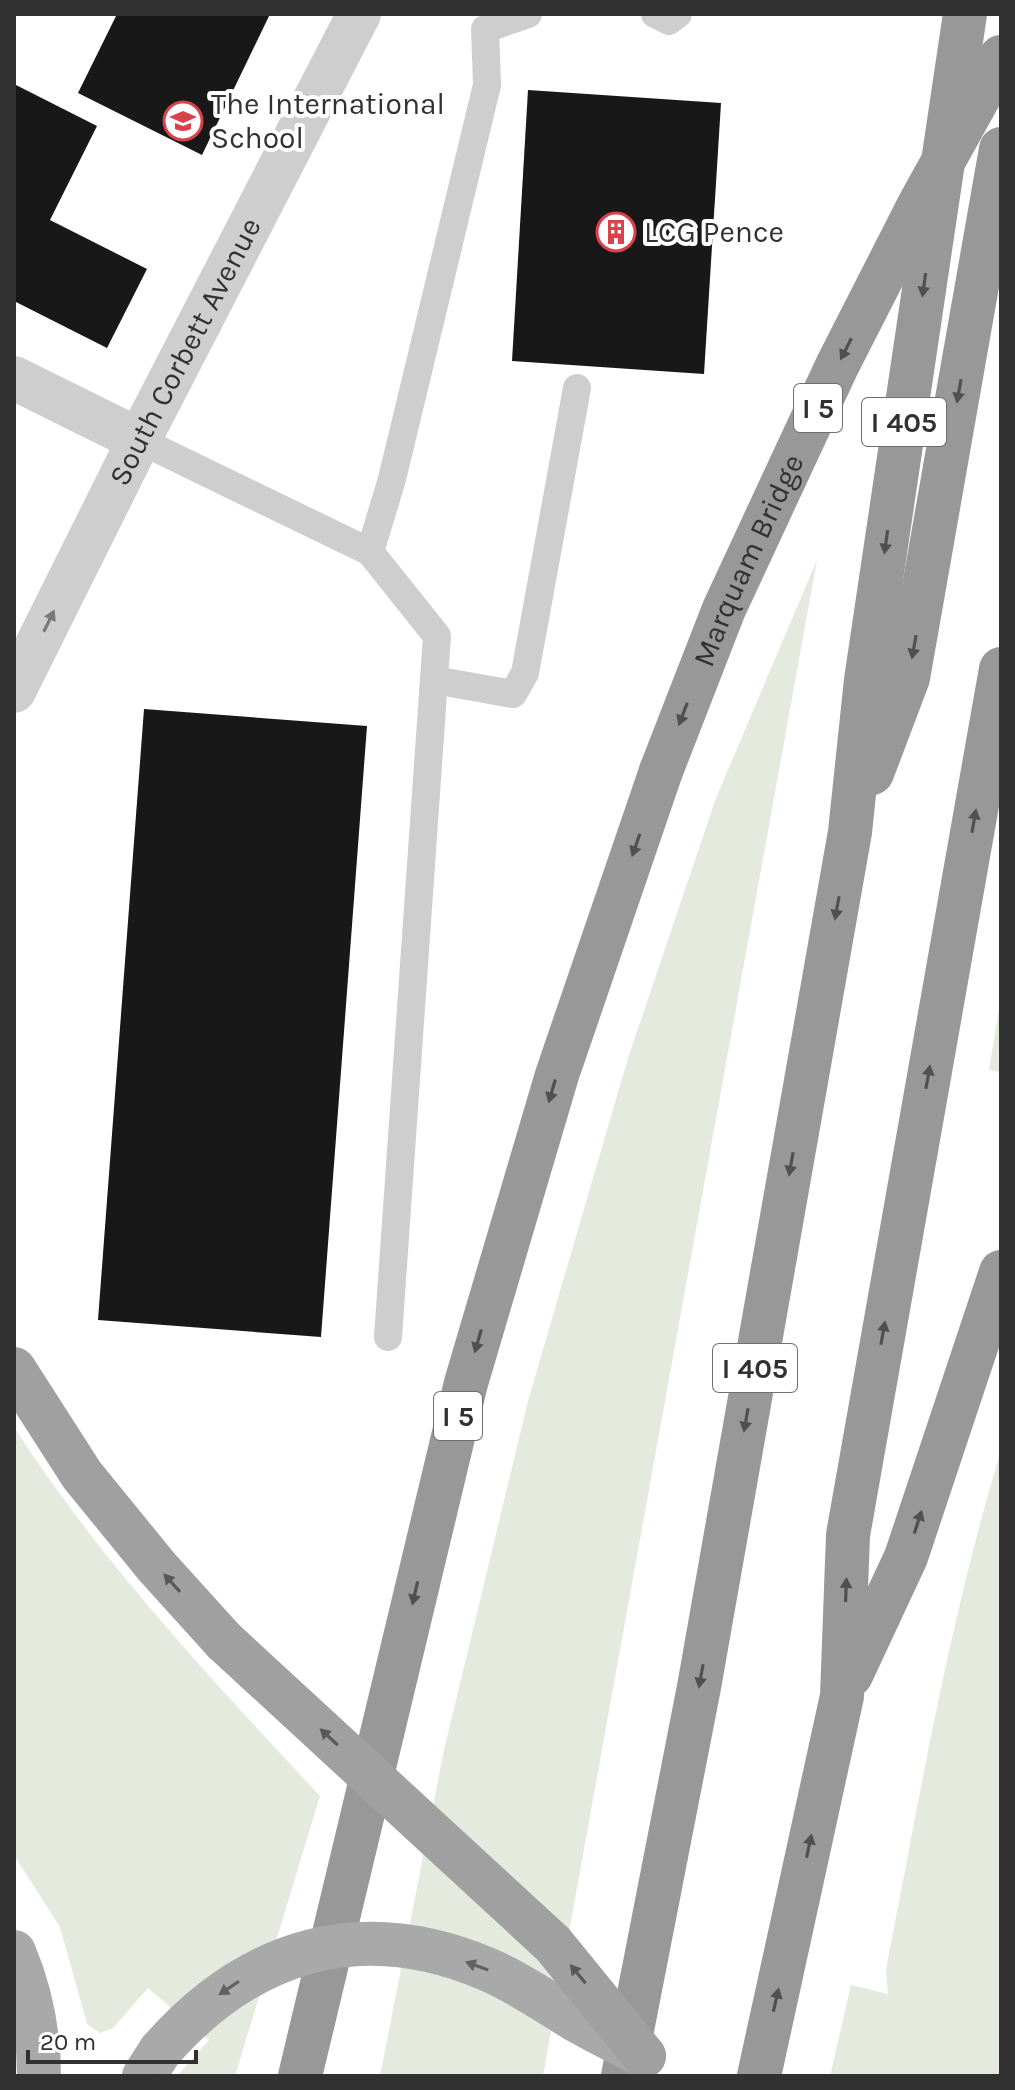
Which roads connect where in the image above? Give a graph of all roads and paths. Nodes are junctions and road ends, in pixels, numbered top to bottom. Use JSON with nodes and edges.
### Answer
{"nodes":[{"id":1,"x":359,"y":14,"type":"edge"},
{"id":2,"x":528,"y":14,"type":"edge"},
{"id":3,"x":655,"y":14,"type":"edge"},
{"id":4,"x":678,"y":14,"type":"edge"},
{"id":5,"x":965,"y":14,"type":"edge"},
{"id":6,"x":1001,"y":57,"type":"edge"},
{"id":7,"x":1001,"y":149,"type":"edge"},
{"id":8,"x":14,"y":378,"type":"edge"},
{"id":9,"x":577,"y":388,"type":"dead end"},
{"id":10,"x":139,"y":440,"type":"junction"},
{"id":11,"x":370,"y":552,"type":"junction"},
{"id":12,"x":1001,"y":669,"type":"edge"},
{"id":13,"x":434,"y":680,"type":"junction"},
{"id":14,"x":14,"y":691,"type":"edge"},
{"id":15,"x":850,"y":832,"type":"junction"},
{"id":16,"x":1001,"y":1272,"type":"edge"},
{"id":17,"x":388,"y":1337,"type":"dead end"},
{"id":18,"x":14,"y":1369,"type":"edge"},
{"id":19,"x":842,"y":1696,"type":"junction"},
{"id":20,"x":14,"y":1952,"type":"edge"},
{"id":21,"x":152,"y":2064,"type":"edge"},
{"id":22,"x":643,"y":2069,"type":"edge"},
{"id":23,"x":300,"y":2075,"type":"edge"},
{"id":24,"x":39,"y":2076,"type":"edge"},
{"id":25,"x":759,"y":2076,"type":"edge"}],
"edges":[{"from":1,"to":10,"type":"street","name":"South Corbett Avenue"},
{"from":2,"to":11,"type":"lane"},
{"from":3,"to":4,"type":"lane"},
{"from":5,"to":15,"type":"highway","number":"I 405","one_way":true},
{"from":6,"to":23,"type":"highway","name":"Marquam Bridge","number":"I 5","one_way":true,"bridge":true},
{"from":7,"to":15,"type":"highway","one_way":true},
{"from":8,"to":10,"type":"street"},
{"from":9,"to":13,"type":"lane"},
{"from":10,"to":11,"type":"lane"},
{"from":14,"to":10,"type":"street","name":"South Corbett Avenue","one_way":true},
{"from":11,"to":13,"type":"lane"},
{"from":19,"to":12,"type":"highway","one_way":true},
{"from":13,"to":17,"type":"lane"},
{"from":15,"to":22,"type":"highway","number":"I 405","one_way":true},
{"from":19,"to":16,"type":"highway","one_way":true},
{"from":22,"to":18,"type":"highway","one_way":true,"bridge":true},
{"from":25,"to":19,"type":"highway","one_way":true},
{"from":20,"to":24,"type":"main road"},
{"from":22,"to":21,"type":"main road","one_way":true,"bridge":true}]}
